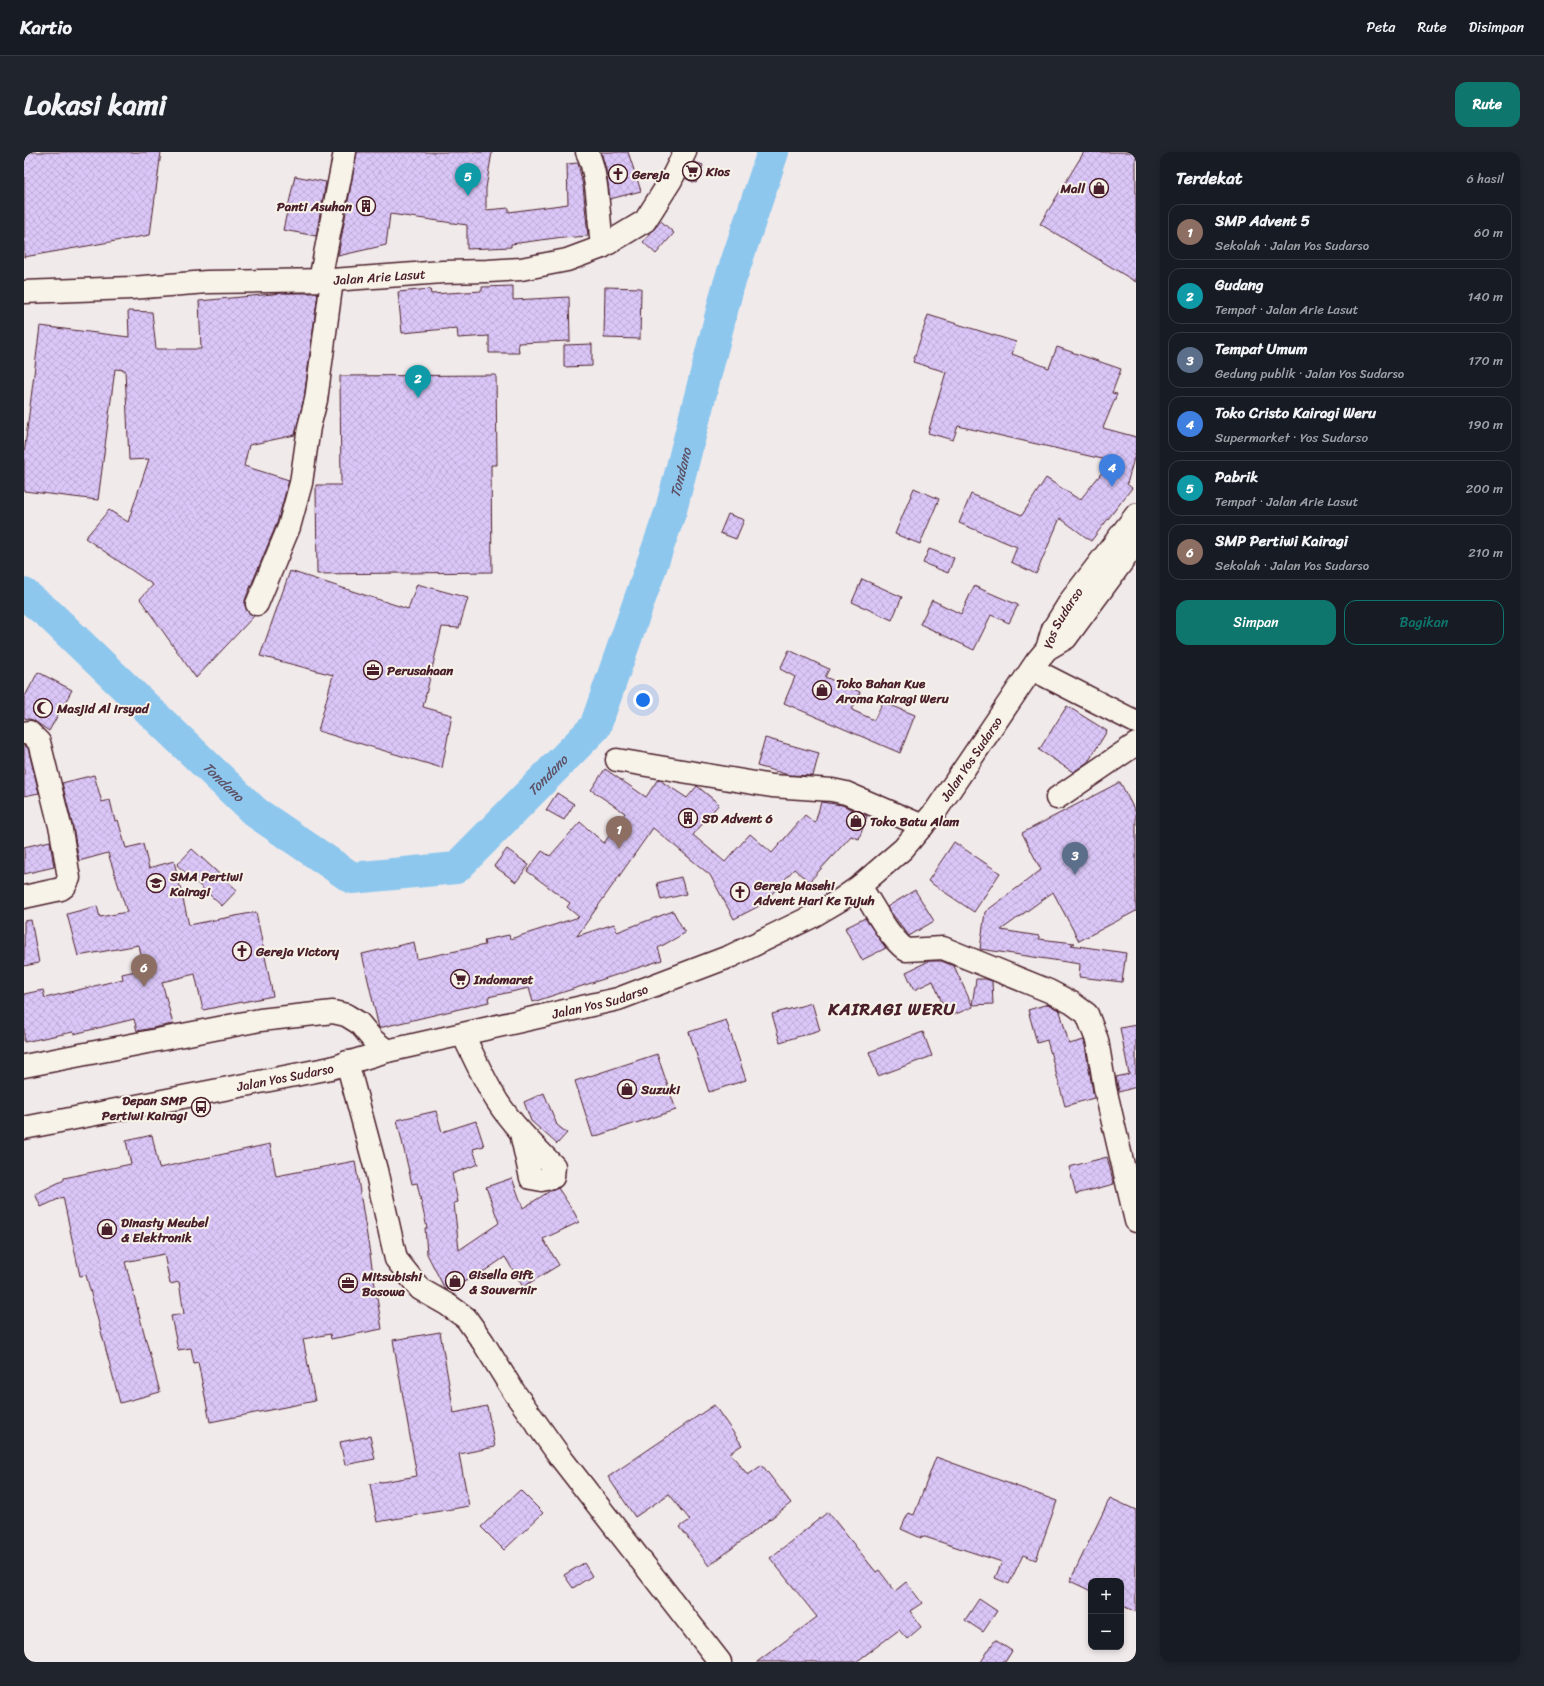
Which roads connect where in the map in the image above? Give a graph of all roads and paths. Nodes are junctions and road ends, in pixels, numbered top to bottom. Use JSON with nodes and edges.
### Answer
{"nodes":[{"id":1,"x":345,"y":152,"type":"edge"},
{"id":2,"x":587,"y":152,"type":"edge"},
{"id":3,"x":686,"y":152,"type":"edge"},
{"id":4,"x":602,"y":246,"type":"junction"},
{"id":5,"x":326,"y":280,"type":"junction"},
{"id":6,"x":24,"y":292,"type":"edge"},
{"id":7,"x":1136,"y":515,"type":"edge"},
{"id":8,"x":1136,"y":543,"type":"edge"},
{"id":9,"x":257,"y":604,"type":"dead end"},
{"id":10,"x":1047,"y":649,"type":"junction"},
{"id":11,"x":1032,"y":669,"type":"junction"},
{"id":12,"x":1136,"y":722,"type":"edge"},
{"id":13,"x":24,"y":732,"type":"edge"},
{"id":14,"x":1136,"y":744,"type":"edge"},
{"id":15,"x":617,"y":760,"type":"dead end"},
{"id":16,"x":1057,"y":798,"type":"dead end"},
{"id":17,"x":923,"y":826,"type":"junction"},
{"id":18,"x":860,"y":886,"type":"junction"},
{"id":19,"x":24,"y":897,"type":"edge"},
{"id":20,"x":463,"y":1035,"type":"junction"},
{"id":21,"x":387,"y":1051,"type":"junction"},
{"id":22,"x":347,"y":1062,"type":"junction"},
{"id":23,"x":24,"y":1066,"type":"edge"},
{"id":24,"x":24,"y":1128,"type":"edge"},
{"id":25,"x":521,"y":1133,"type":"dead end"},
{"id":26,"x":1136,"y":1221,"type":"edge"},
{"id":27,"x":720,"y":1662,"type":"edge"}],
"edges":[{"from":1,"to":5,"type":"main road"},
{"from":2,"to":4,"type":"main road"},
{"from":3,"to":4,"type":"main road","name":"Jalan Arie Lasut"},
{"from":4,"to":5,"type":"main road","name":"Jalan Arie Lasut"},
{"from":5,"to":6,"type":"main road","name":"Jalan Arie Lasut"},
{"from":5,"to":9,"type":"main road"},
{"from":7,"to":10,"type":"main road","name":"Yos Sudarso"},
{"from":8,"to":10,"type":"main road","name":"Yos Sudarso"},
{"from":10,"to":11,"type":"main road","name":"Jalan Yos Sudarso"},
{"from":11,"to":12,"type":"main road"},
{"from":11,"to":17,"type":"main road","name":"Jalan Yos Sudarso"},
{"from":13,"to":19,"type":"main road"},
{"from":14,"to":16,"type":"main road"},
{"from":15,"to":17,"type":"main road"},
{"from":17,"to":18,"type":"main road","name":"Jalan Yos Sudarso"},
{"from":18,"to":20,"type":"main road","name":"Jalan Yos Sudarso"},
{"from":18,"to":26,"type":"main road"},
{"from":20,"to":21,"type":"main road","name":"Jalan Yos Sudarso"},
{"from":20,"to":25,"type":"main road"},
{"from":21,"to":22,"type":"main road","name":"Jalan Yos Sudarso"},
{"from":21,"to":23,"type":"main road"},
{"from":22,"to":24,"type":"main road","name":"Jalan Yos Sudarso"},
{"from":22,"to":27,"type":"main road"}]}
